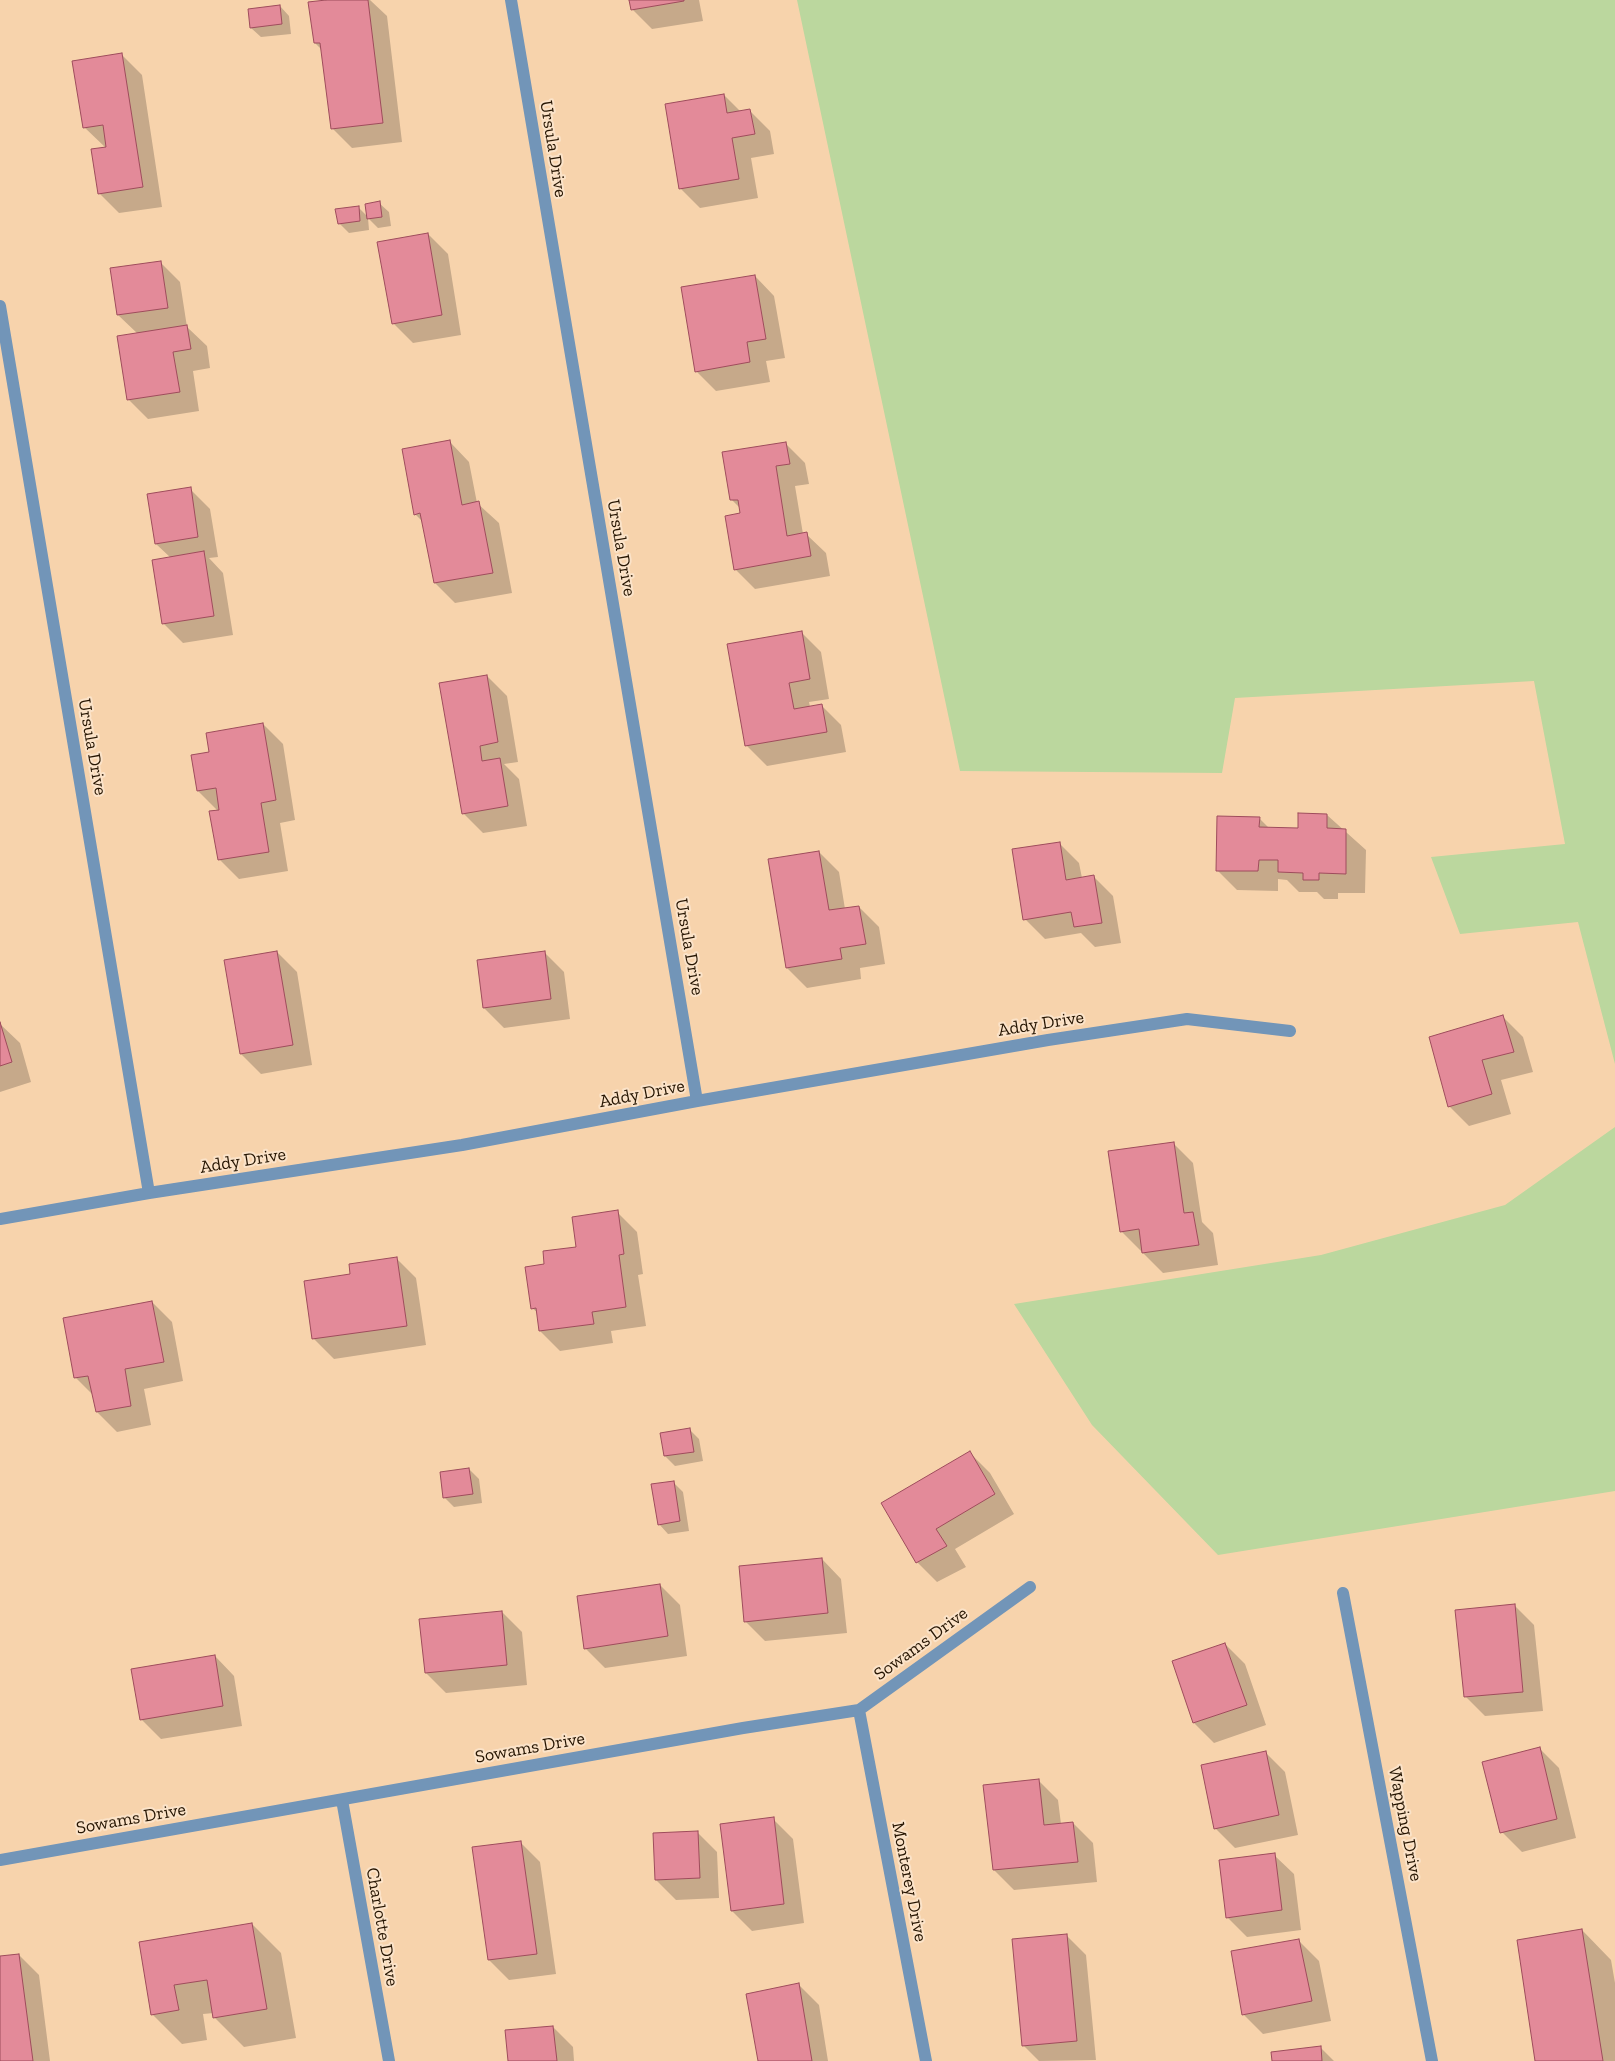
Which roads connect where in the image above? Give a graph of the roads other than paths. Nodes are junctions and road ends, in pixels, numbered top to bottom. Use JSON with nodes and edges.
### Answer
{"nodes":[{"id":1,"x":511,"y":0,"type":"edge"},
{"id":2,"x":0,"y":306,"type":"edge"},
{"id":3,"x":1290,"y":1031,"type":"dead end"},
{"id":4,"x":697,"y":1101,"type":"junction"},
{"id":5,"x":149,"y":1193,"type":"junction"},
{"id":6,"x":0,"y":1219,"type":"edge"},
{"id":7,"x":1030,"y":1588,"type":"dead end"},
{"id":8,"x":1342,"y":1593,"type":"dead end"},
{"id":9,"x":859,"y":1710,"type":"junction"},
{"id":10,"x":342,"y":1800,"type":"junction"},
{"id":11,"x":0,"y":1860,"type":"edge"},
{"id":12,"x":389,"y":2061,"type":"edge"},
{"id":13,"x":926,"y":2061,"type":"edge"},
{"id":14,"x":1432,"y":2061,"type":"edge"}],
"edges":[{"from":1,"to":4,"type":"street","name":"Ursula Drive"},
{"from":2,"to":5,"type":"street","name":"Ursula Drive"},
{"from":3,"to":4,"type":"street","name":"Addy Drive"},
{"from":4,"to":5,"type":"street","name":"Addy Drive"},
{"from":5,"to":6,"type":"street","name":"Addy Drive"},
{"from":7,"to":9,"type":"street","name":"Sowams Drive"},
{"from":8,"to":14,"type":"street","name":"Wapping Drive"},
{"from":9,"to":10,"type":"street","name":"Sowams Drive"},
{"from":9,"to":13,"type":"street","name":"Monterey Drive"},
{"from":10,"to":11,"type":"street","name":"Sowams Drive"},
{"from":10,"to":12,"type":"street","name":"Charlotte Drive"}]}
